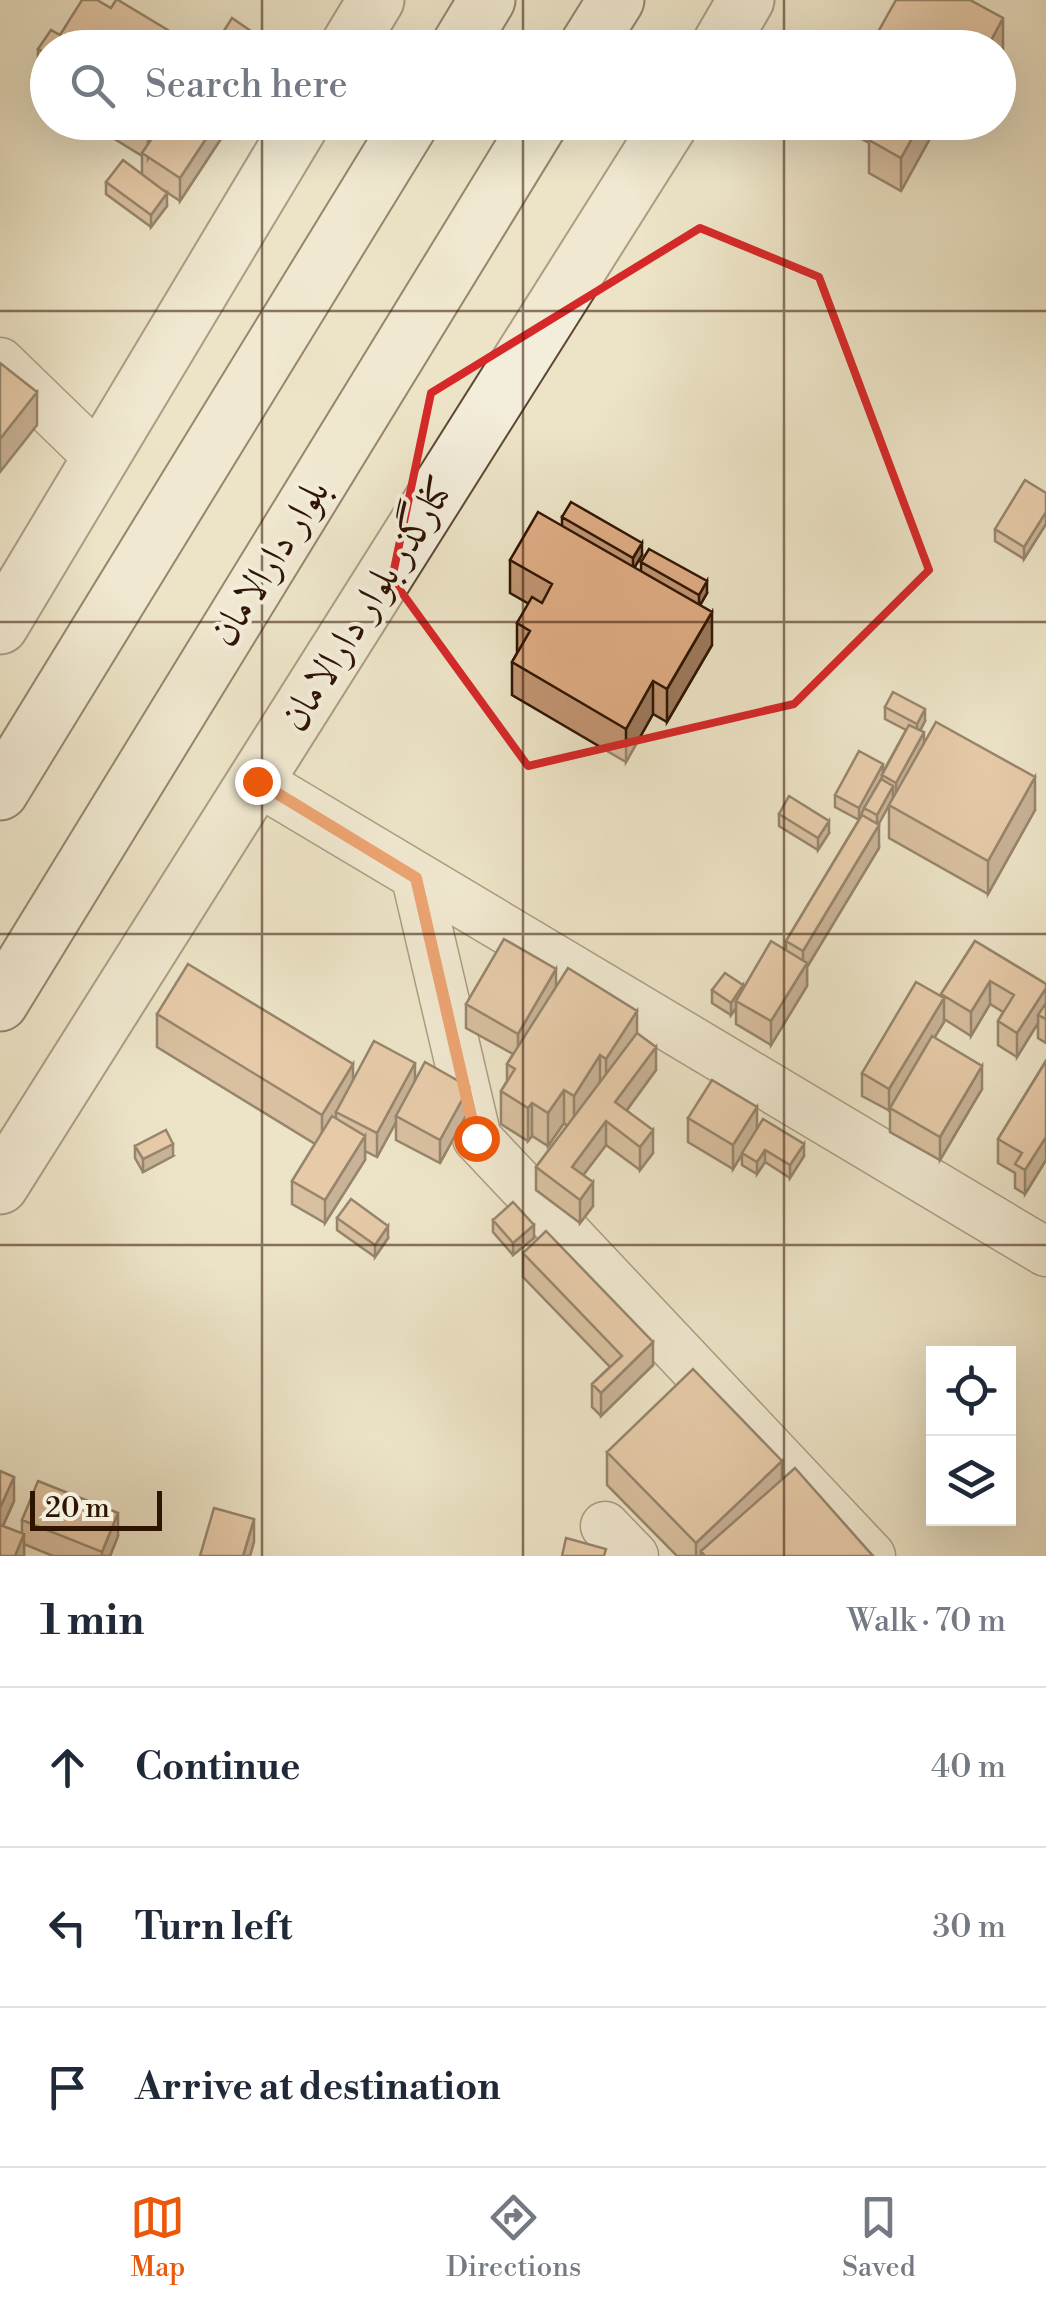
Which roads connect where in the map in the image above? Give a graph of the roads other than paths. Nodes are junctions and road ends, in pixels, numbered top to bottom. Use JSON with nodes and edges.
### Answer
{"nodes":[{"id":1,"x":376,"y":0,"type":"edge"},
{"id":2,"x":487,"y":0,"type":"edge"},
{"id":3,"x":616,"y":0,"type":"edge"},
{"id":4,"x":746,"y":0,"type":"edge"},
{"id":5,"x":358,"y":30,"type":"edge"},
{"id":6,"x":469,"y":30,"type":"edge"},
{"id":7,"x":597,"y":30,"type":"edge"},
{"id":8,"x":728,"y":30,"type":"edge"},
{"id":9,"x":291,"y":140,"type":"edge"},
{"id":10,"x":401,"y":140,"type":"edge"},
{"id":11,"x":529,"y":140,"type":"edge"},
{"id":12,"x":660,"y":140,"type":"edge"},
{"id":13,"x":0,"y":362,"type":"edge"},
{"id":14,"x":100,"y":459,"type":"junction"},
{"id":15,"x":0,"y":626,"type":"edge"},
{"id":16,"x":257,"y":781,"type":"junction"},
{"id":17,"x":0,"y":792,"type":"edge"},
{"id":18,"x":416,"y":878,"type":"junction"},
{"id":19,"x":0,"y":1003,"type":"edge"},
{"id":20,"x":0,"y":1186,"type":"edge"},
{"id":21,"x":1039,"y":1232,"type":"edge"},
{"id":22,"x":871,"y":1556,"type":"edge"}],
"edges":[{"from":1,"to":5,"type":"street"},
{"from":2,"to":6,"type":"street"},
{"from":3,"to":7,"type":"street"},
{"from":4,"to":8,"type":"street"},
{"from":9,"to":14,"type":"street"},
{"from":10,"to":17,"type":"street"},
{"from":11,"to":19,"type":"street","name":"بلوار دارالامان"},
{"from":12,"to":16,"type":"street","name":"کنارگذر بلوار دارالامان"},
{"from":13,"to":14,"type":"street"},
{"from":14,"to":15,"type":"street"},
{"from":16,"to":18,"type":"street"},
{"from":16,"to":20,"type":"street","name":"کنارگذر بلوار دارالامان"},
{"from":18,"to":21,"type":"street"},
{"from":18,"to":22,"type":"street"}]}
